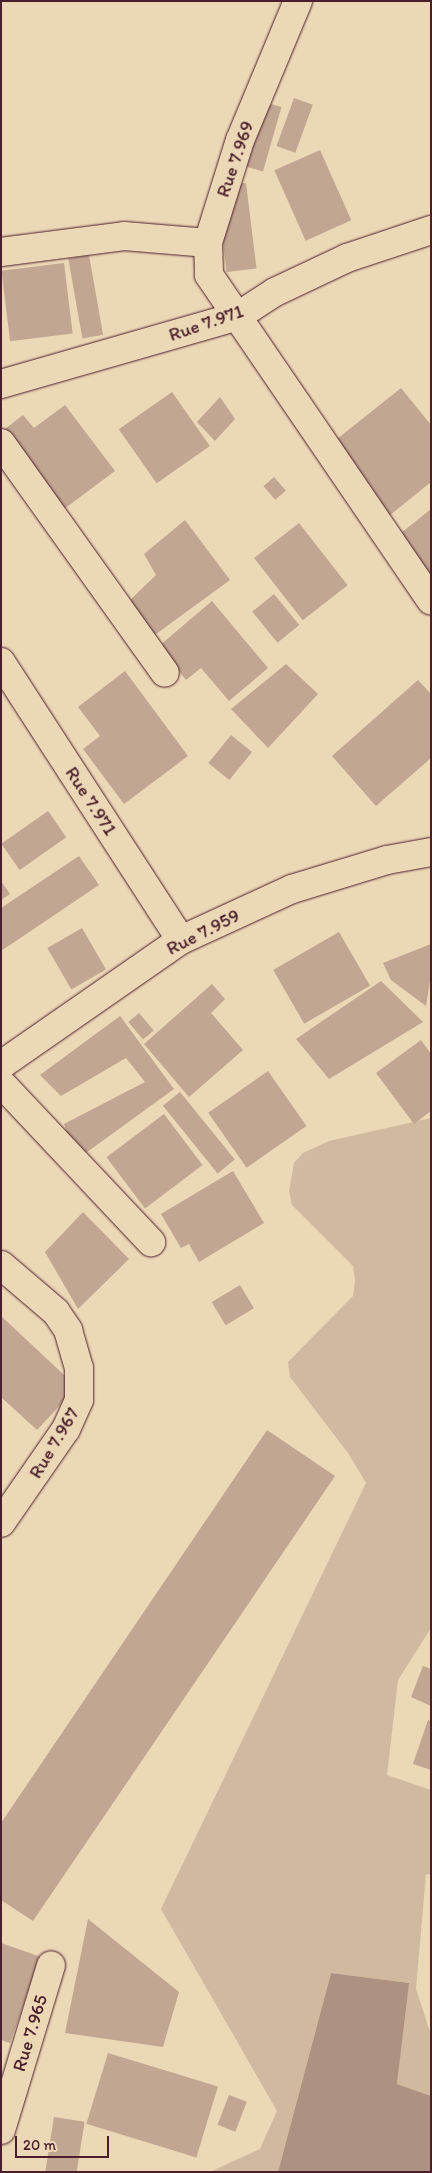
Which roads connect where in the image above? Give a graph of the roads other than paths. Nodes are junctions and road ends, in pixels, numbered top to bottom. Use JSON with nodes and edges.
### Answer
{"nodes":[{"id":1,"x":298,"y":1,"type":"edge"},
{"id":2,"x":431,"y":230,"type":"edge"},
{"id":3,"x":208,"y":243,"type":"junction"},
{"id":4,"x":1,"y":252,"type":"edge"},
{"id":5,"x":238,"y":316,"type":"junction"},
{"id":6,"x":1,"y":384,"type":"edge"},
{"id":7,"x":1,"y":443,"type":"edge"},
{"id":8,"x":431,"y":601,"type":"edge"},
{"id":9,"x":1,"y":662,"type":"edge"},
{"id":10,"x":165,"y":673,"type":"dead end"},
{"id":11,"x":431,"y":852,"type":"edge"},
{"id":12,"x":181,"y":940,"type":"junction"},
{"id":13,"x":1,"y":1065,"type":"edge"},
{"id":14,"x":1,"y":1082,"type":"edge"},
{"id":15,"x":151,"y":1242,"type":"dead end"},
{"id":16,"x":1,"y":1265,"type":"edge"},
{"id":17,"x":1,"y":1524,"type":"edge"},
{"id":18,"x":51,"y":1965,"type":"dead end"},
{"id":19,"x":10,"y":2067,"type":"edge"},
{"id":20,"x":1,"y":2130,"type":"edge"}],
"edges":[{"from":1,"to":3,"type":"street","name":"Rue 7.969"},
{"from":2,"to":5,"type":"street","name":"Rue 7.971"},
{"from":3,"to":4,"type":"street"},
{"from":3,"to":5,"type":"street","name":"Rue 7.969"},
{"from":5,"to":6,"type":"street","name":"Rue 7.971"},
{"from":5,"to":8,"type":"street","name":"Rue 7.969"},
{"from":7,"to":10,"type":"street"},
{"from":9,"to":12,"type":"street","name":"Rue 7.971"},
{"from":11,"to":12,"type":"street","name":"Rue 7.959"},
{"from":12,"to":13,"type":"street","name":"Rue 7.959"},
{"from":14,"to":15,"type":"street"},
{"from":16,"to":17,"type":"street","name":"Rue 7.967"},
{"from":18,"to":19,"type":"street","name":"Rue 7.965"},
{"from":19,"to":20,"type":"street","name":"Rue 7.965"}]}
